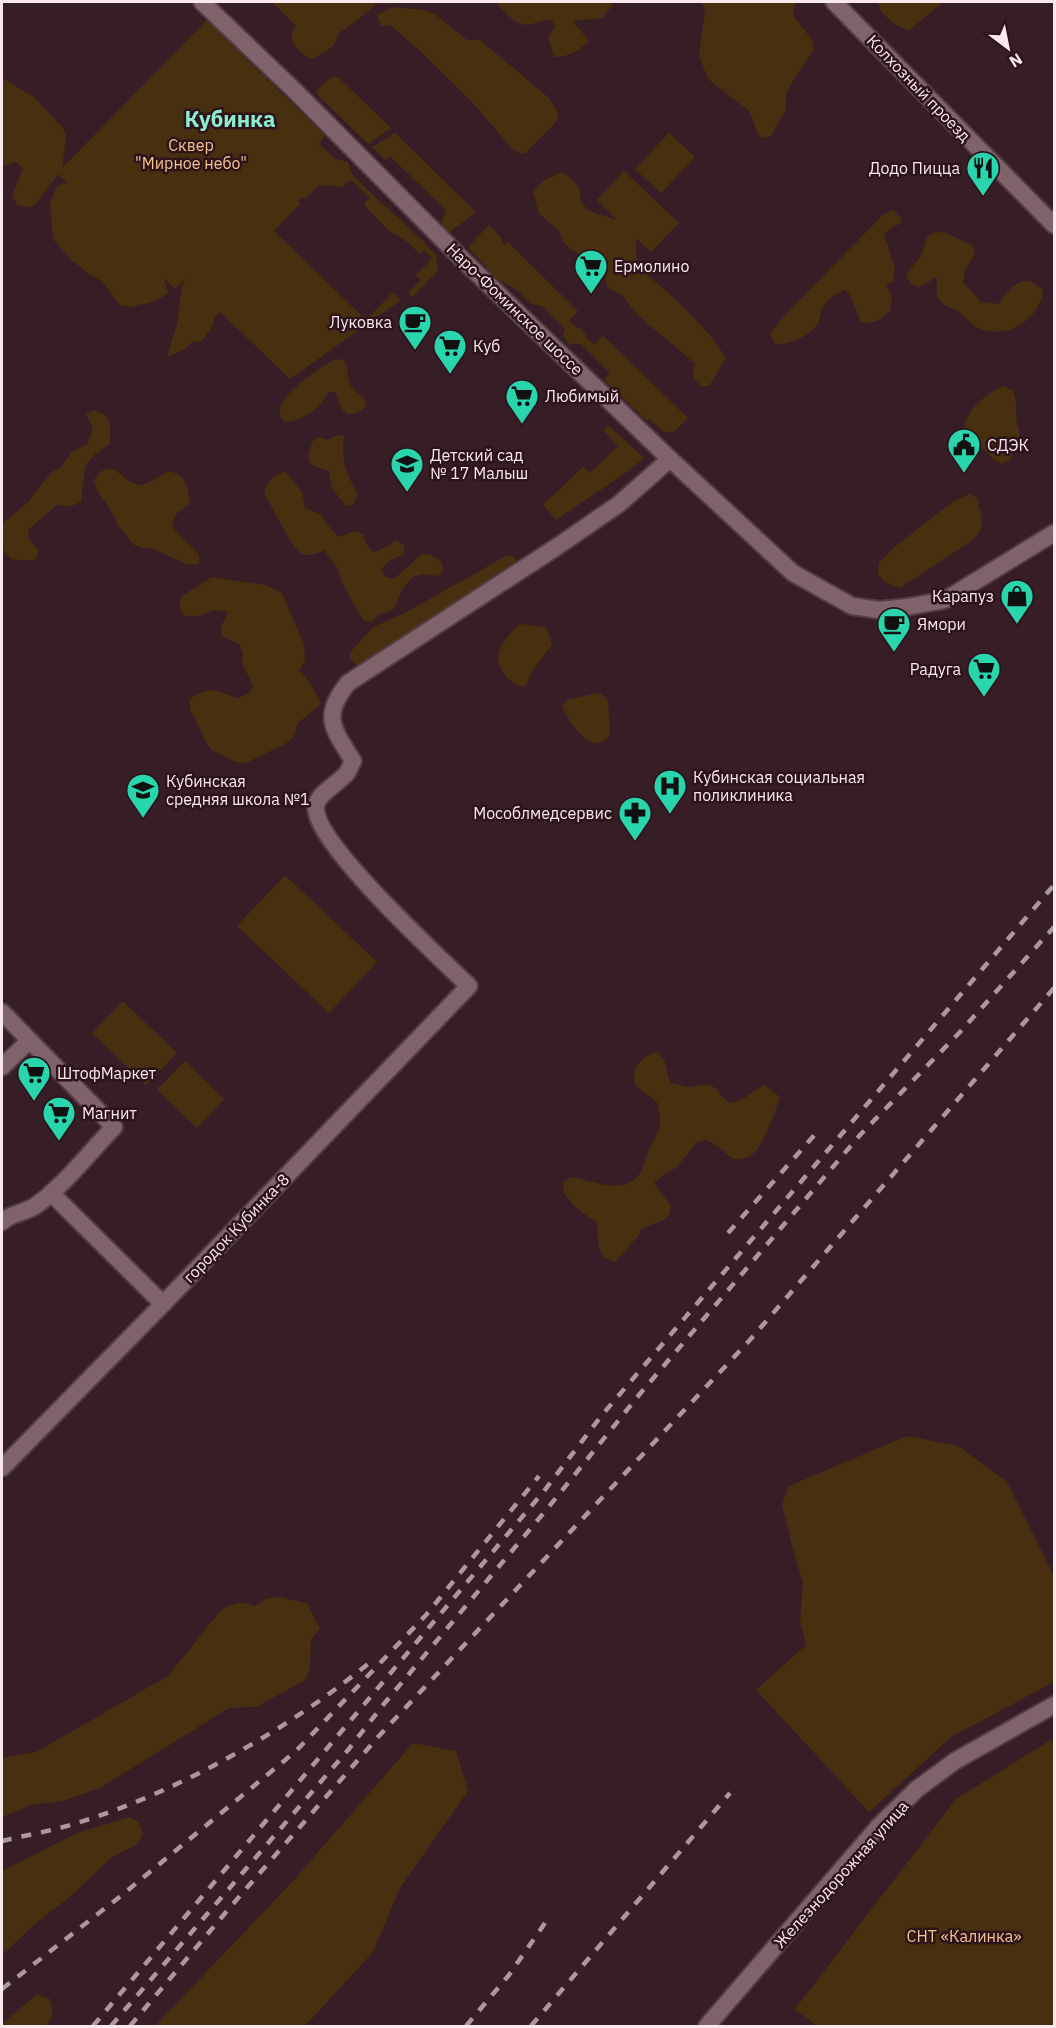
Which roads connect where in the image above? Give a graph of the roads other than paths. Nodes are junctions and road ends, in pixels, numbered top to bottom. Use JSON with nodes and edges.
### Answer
{"nodes":[{"id":1,"x":202,"y":2,"type":"edge"},
{"id":2,"x":834,"y":2,"type":"edge"},
{"id":3,"x":1054,"y":225,"type":"edge"},
{"id":4,"x":670,"y":459,"type":"junction"},
{"id":5,"x":1054,"y":533,"type":"edge"},
{"id":6,"x":2,"y":1012,"type":"edge"},
{"id":7,"x":28,"y":1041,"type":"junction"},
{"id":8,"x":2,"y":1067,"type":"edge"},
{"id":9,"x":51,"y":1193,"type":"junction"},
{"id":10,"x":2,"y":1222,"type":"edge"},
{"id":11,"x":164,"y":1304,"type":"junction"},
{"id":12,"x":2,"y":1468,"type":"edge"},
{"id":13,"x":1054,"y":1706,"type":"edge"},
{"id":14,"x":707,"y":2026,"type":"edge"}],
"edges":[{"from":1,"to":4,"type":"street","name":"Наро-Фоминское шоссе"},
{"from":2,"to":3,"type":"street","name":"Колхозный проезд"},
{"from":4,"to":5,"type":"street","name":"Наро-Фоминское шоссе"},
{"from":4,"to":11,"type":"street","name":"городок Кубинка-8"},
{"from":6,"to":7,"type":"street"},
{"from":7,"to":8,"type":"street"},
{"from":7,"to":9,"type":"street"},
{"from":9,"to":10,"type":"street"},
{"from":9,"to":11,"type":"street"},
{"from":11,"to":12,"type":"street","name":"городок Кубинка-8"},
{"from":13,"to":14,"type":"street","name":"Железнодорожная улица"}]}
